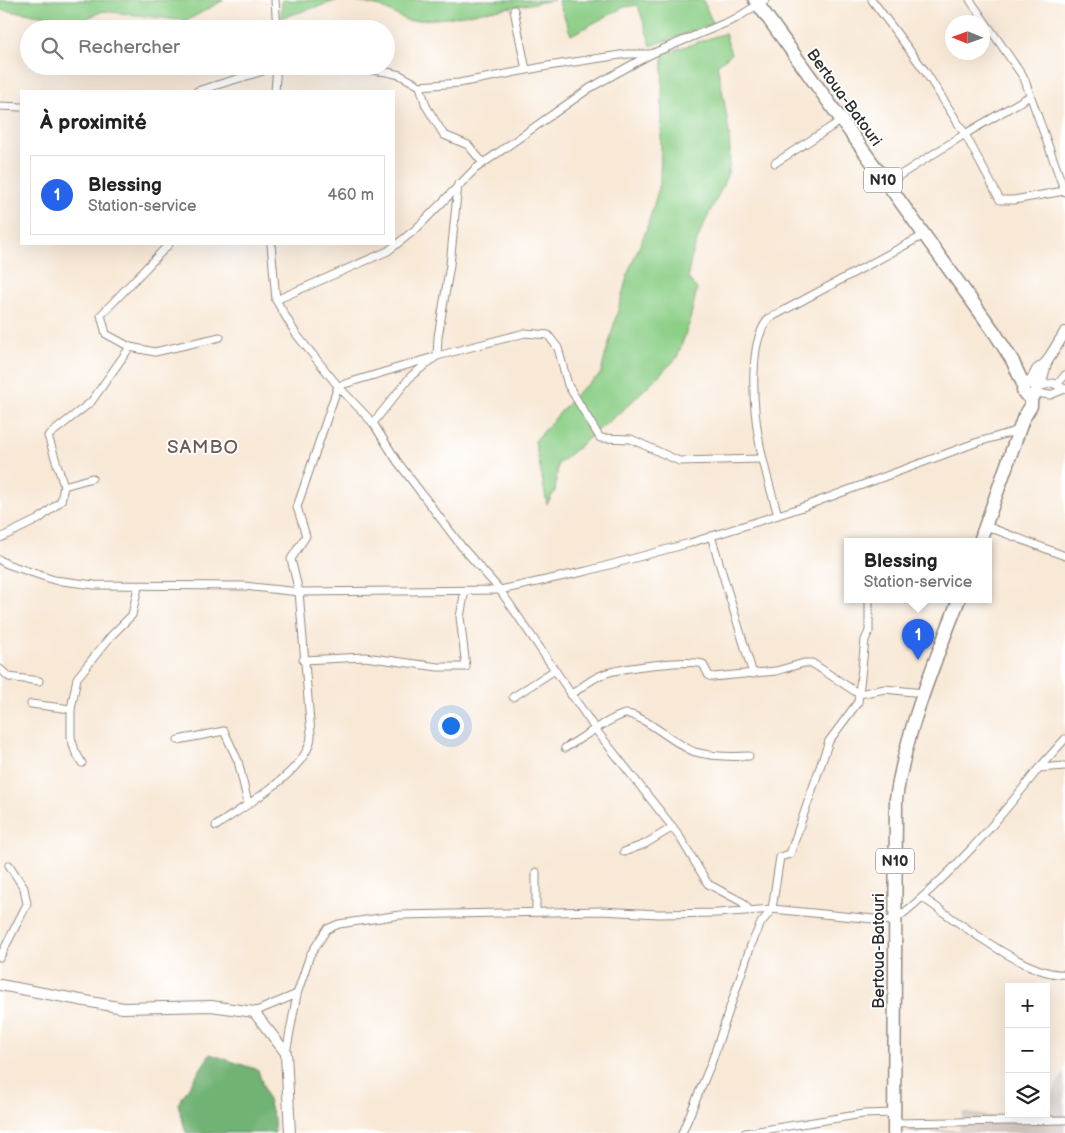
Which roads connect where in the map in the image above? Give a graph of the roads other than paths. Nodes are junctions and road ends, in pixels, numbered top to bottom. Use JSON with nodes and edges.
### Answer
{"nodes":[{"id":1,"x":276,"y":0,"type":"edge"},
{"id":2,"x":872,"y":0,"type":"edge"},
{"id":3,"x":970,"y":0,"type":"edge"},
{"id":4,"x":759,"y":2,"type":"edge"},
{"id":5,"x":514,"y":10,"type":"dead end"},
{"id":6,"x":277,"y":20,"type":"edge"},
{"id":7,"x":651,"y":54,"type":"junction"},
{"id":8,"x":526,"y":70,"type":"junction"},
{"id":9,"x":395,"y":74,"type":"edge"},
{"id":10,"x":250,"y":75,"type":"edge"},
{"id":11,"x":276,"y":75,"type":"edge"},
{"id":12,"x":420,"y":86,"type":"junction"},
{"id":13,"x":201,"y":90,"type":"edge"},
{"id":14,"x":275,"y":90,"type":"edge"},
{"id":15,"x":1030,"y":96,"type":"junction"},
{"id":16,"x":0,"y":106,"type":"edge"},
{"id":17,"x":20,"y":107,"type":"edge"},
{"id":18,"x":842,"y":120,"type":"junction"},
{"id":19,"x":965,"y":134,"type":"junction"},
{"id":20,"x":483,"y":163,"type":"junction"},
{"id":21,"x":775,"y":163,"type":"dead end"},
{"id":22,"x":458,"y":184,"type":"junction"},
{"id":23,"x":886,"y":184,"type":"junction"},
{"id":24,"x":1065,"y":192,"type":"edge"},
{"id":25,"x":924,"y":235,"type":"junction"},
{"id":26,"x":168,"y":245,"type":"edge"},
{"id":27,"x":271,"y":245,"type":"edge"},
{"id":28,"x":276,"y":300,"type":"junction"},
{"id":29,"x":1065,"y":332,"type":"edge"},
{"id":30,"x":220,"y":337,"type":"dead end"},
{"id":31,"x":130,"y":347,"type":"junction"},
{"id":32,"x":437,"y":356,"type":"junction"},
{"id":33,"x":1065,"y":375,"type":"edge"},
{"id":34,"x":1057,"y":385,"type":"junction"},
{"id":35,"x":338,"y":386,"type":"junction"},
{"id":36,"x":1031,"y":388,"type":"junction"},
{"id":37,"x":1065,"y":389,"type":"edge"},
{"id":38,"x":373,"y":423,"type":"junction"},
{"id":39,"x":1021,"y":424,"type":"junction"},
{"id":40,"x":762,"y":459,"type":"junction"},
{"id":41,"x":92,"y":478,"type":"dead end"},
{"id":42,"x":64,"y":486,"type":"junction"},
{"id":43,"x":778,"y":514,"type":"junction"},
{"id":44,"x":986,"y":526,"type":"junction"},
{"id":45,"x":711,"y":536,"type":"junction"},
{"id":46,"x":0,"y":538,"type":"edge"},
{"id":47,"x":981,"y":538,"type":"edge"},
{"id":48,"x":1065,"y":556,"type":"edge"},
{"id":49,"x":0,"y":560,"type":"edge"},
{"id":50,"x":138,"y":587,"type":"junction"},
{"id":51,"x":466,"y":590,"type":"junction"},
{"id":52,"x":500,"y":590,"type":"junction"},
{"id":53,"x":298,"y":592,"type":"junction"},
{"id":54,"x":869,"y":603,"type":"edge"},
{"id":55,"x":958,"y":603,"type":"edge"},
{"id":56,"x":303,"y":660,"type":"junction"},
{"id":57,"x":0,"y":669,"type":"edge"},
{"id":58,"x":555,"y":670,"type":"junction"},
{"id":59,"x":753,"y":674,"type":"junction"},
{"id":60,"x":39,"y":681,"type":"dead end"},
{"id":61,"x":924,"y":693,"type":"junction"},
{"id":62,"x":859,"y":694,"type":"junction"},
{"id":63,"x":572,"y":695,"type":"junction"},
{"id":64,"x":512,"y":697,"type":"dead end"},
{"id":65,"x":30,"y":704,"type":"dead end"},
{"id":66,"x":71,"y":709,"type":"junction"},
{"id":67,"x":596,"y":730,"type":"junction"},
{"id":68,"x":1065,"y":739,"type":"edge"},
{"id":69,"x":178,"y":740,"type":"dead end"},
{"id":70,"x":565,"y":748,"type":"dead end"},
{"id":71,"x":749,"y":756,"type":"dead end"},
{"id":72,"x":82,"y":763,"type":"dead end"},
{"id":73,"x":1065,"y":766,"type":"edge"},
{"id":74,"x":1039,"y":768,"type":"junction"},
{"id":75,"x":248,"y":803,"type":"junction"},
{"id":76,"x":216,"y":826,"type":"dead end"},
{"id":77,"x":673,"y":826,"type":"junction"},
{"id":78,"x":624,"y":852,"type":"dead end"},
{"id":79,"x":9,"y":865,"type":"dead end"},
{"id":80,"x":536,"y":872,"type":"dead end"},
{"id":81,"x":923,"y":898,"type":"junction"},
{"id":82,"x":772,"y":908,"type":"junction"},
{"id":83,"x":750,"y":911,"type":"junction"},
{"id":84,"x":536,"y":912,"type":"junction"},
{"id":85,"x":894,"y":921,"type":"junction"},
{"id":86,"x":0,"y":957,"type":"edge"},
{"id":87,"x":1065,"y":974,"type":"edge"},
{"id":88,"x":0,"y":985,"type":"edge"},
{"id":89,"x":297,"y":994,"type":"junction"},
{"id":90,"x":254,"y":1012,"type":"junction"},
{"id":91,"x":286,"y":1053,"type":"junction"},
{"id":92,"x":1065,"y":1120,"type":"edge"},
{"id":93,"x":894,"y":1123,"type":"edge"},
{"id":94,"x":290,"y":1133,"type":"edge"},
{"id":95,"x":682,"y":1133,"type":"edge"},
{"id":96,"x":745,"y":1133,"type":"edge"}],
"edges":[{"from":1,"to":6,"type":"street"},
{"from":2,"to":19,"type":"street"},
{"from":3,"to":15,"type":"street"},
{"from":4,"to":7,"type":"street"},
{"from":4,"to":18,"type":"highway","name":"Bertoua-Batouri","number":"N10"},
{"from":5,"to":8,"type":"street"},
{"from":7,"to":8,"type":"street"},
{"from":7,"to":20,"type":"street"},
{"from":8,"to":12,"type":"street"},
{"from":9,"to":12,"type":"street"},
{"from":10,"to":13,"type":"street"},
{"from":11,"to":14,"type":"street"},
{"from":12,"to":20,"type":"street"},
{"from":15,"to":19,"type":"street"},
{"from":15,"to":24,"type":"street"},
{"from":16,"to":17,"type":"street"},
{"from":18,"to":21,"type":"street"},
{"from":18,"to":23,"type":"highway","name":"Bertoua-Batouri","number":"N10"},
{"from":19,"to":23,"type":"street"},
{"from":19,"to":24,"type":"street"},
{"from":20,"to":22,"type":"street"},
{"from":22,"to":28,"type":"street"},
{"from":22,"to":32,"type":"street"},
{"from":23,"to":25,"type":"highway","name":"Bertoua-Batouri","number":"N10"},
{"from":25,"to":36,"type":"highway","name":"Bertoua-Batouri","number":"N10"},
{"from":25,"to":40,"type":"street"},
{"from":26,"to":31,"type":"street"},
{"from":27,"to":28,"type":"street"},
{"from":28,"to":35,"type":"street"},
{"from":29,"to":36,"type":"street"},
{"from":30,"to":31,"type":"street"},
{"from":31,"to":42,"type":"street"},
{"from":32,"to":35,"type":"street"},
{"from":32,"to":38,"type":"street"},
{"from":32,"to":40,"type":"street"},
{"from":33,"to":34,"type":"street"},
{"from":34,"to":36,"type":"street"},
{"from":34,"to":37,"type":"street"},
{"from":35,"to":38,"type":"street"},
{"from":35,"to":53,"type":"street"},
{"from":36,"to":37,"type":"street"},
{"from":36,"to":39,"type":"highway"},
{"from":38,"to":52,"type":"street"},
{"from":39,"to":43,"type":"street"},
{"from":39,"to":44,"type":"highway"},
{"from":40,"to":43,"type":"street"},
{"from":41,"to":42,"type":"street"},
{"from":42,"to":46,"type":"street"},
{"from":43,"to":45,"type":"street"},
{"from":44,"to":47,"type":"highway"},
{"from":44,"to":48,"type":"street"},
{"from":45,"to":52,"type":"street"},
{"from":45,"to":59,"type":"street"},
{"from":49,"to":50,"type":"street"},
{"from":50,"to":53,"type":"street"},
{"from":50,"to":66,"type":"street"},
{"from":51,"to":52,"type":"street"},
{"from":51,"to":53,"type":"street"},
{"from":51,"to":56,"type":"street"},
{"from":52,"to":58,"type":"street"},
{"from":53,"to":56,"type":"street"},
{"from":54,"to":62,"type":"street"},
{"from":55,"to":61,"type":"highway","name":"Bertoua-Batouri","number":"N10"},
{"from":56,"to":75,"type":"street"},
{"from":57,"to":60,"type":"street"},
{"from":58,"to":63,"type":"street"},
{"from":58,"to":64,"type":"street"},
{"from":59,"to":62,"type":"street"},
{"from":59,"to":63,"type":"street"},
{"from":61,"to":62,"type":"street"},
{"from":61,"to":85,"type":"highway","name":"Bertoua-Batouri","number":"N10"},
{"from":62,"to":82,"type":"street"},
{"from":63,"to":67,"type":"street"},
{"from":65,"to":66,"type":"street"},
{"from":66,"to":72,"type":"street"},
{"from":67,"to":70,"type":"street"},
{"from":67,"to":71,"type":"street"},
{"from":67,"to":77,"type":"street"},
{"from":68,"to":74,"type":"street"},
{"from":69,"to":75,"type":"street"},
{"from":73,"to":74,"type":"street"},
{"from":74,"to":81,"type":"street"},
{"from":75,"to":76,"type":"street"},
{"from":77,"to":78,"type":"street"},
{"from":77,"to":83,"type":"street"},
{"from":79,"to":86,"type":"street"},
{"from":80,"to":84,"type":"street"},
{"from":81,"to":85,"type":"street"},
{"from":81,"to":87,"type":"street"},
{"from":82,"to":83,"type":"street"},
{"from":82,"to":85,"type":"street"},
{"from":82,"to":95,"type":"street"},
{"from":83,"to":84,"type":"street"},
{"from":84,"to":89,"type":"street"},
{"from":85,"to":93,"type":"highway","name":"Bertoua-Batouri","number":"N10"},
{"from":88,"to":90,"type":"street"},
{"from":89,"to":90,"type":"street"},
{"from":89,"to":91,"type":"street"},
{"from":90,"to":91,"type":"street"},
{"from":91,"to":94,"type":"street"},
{"from":92,"to":93,"type":"street"},
{"from":93,"to":96,"type":"street"}]}
